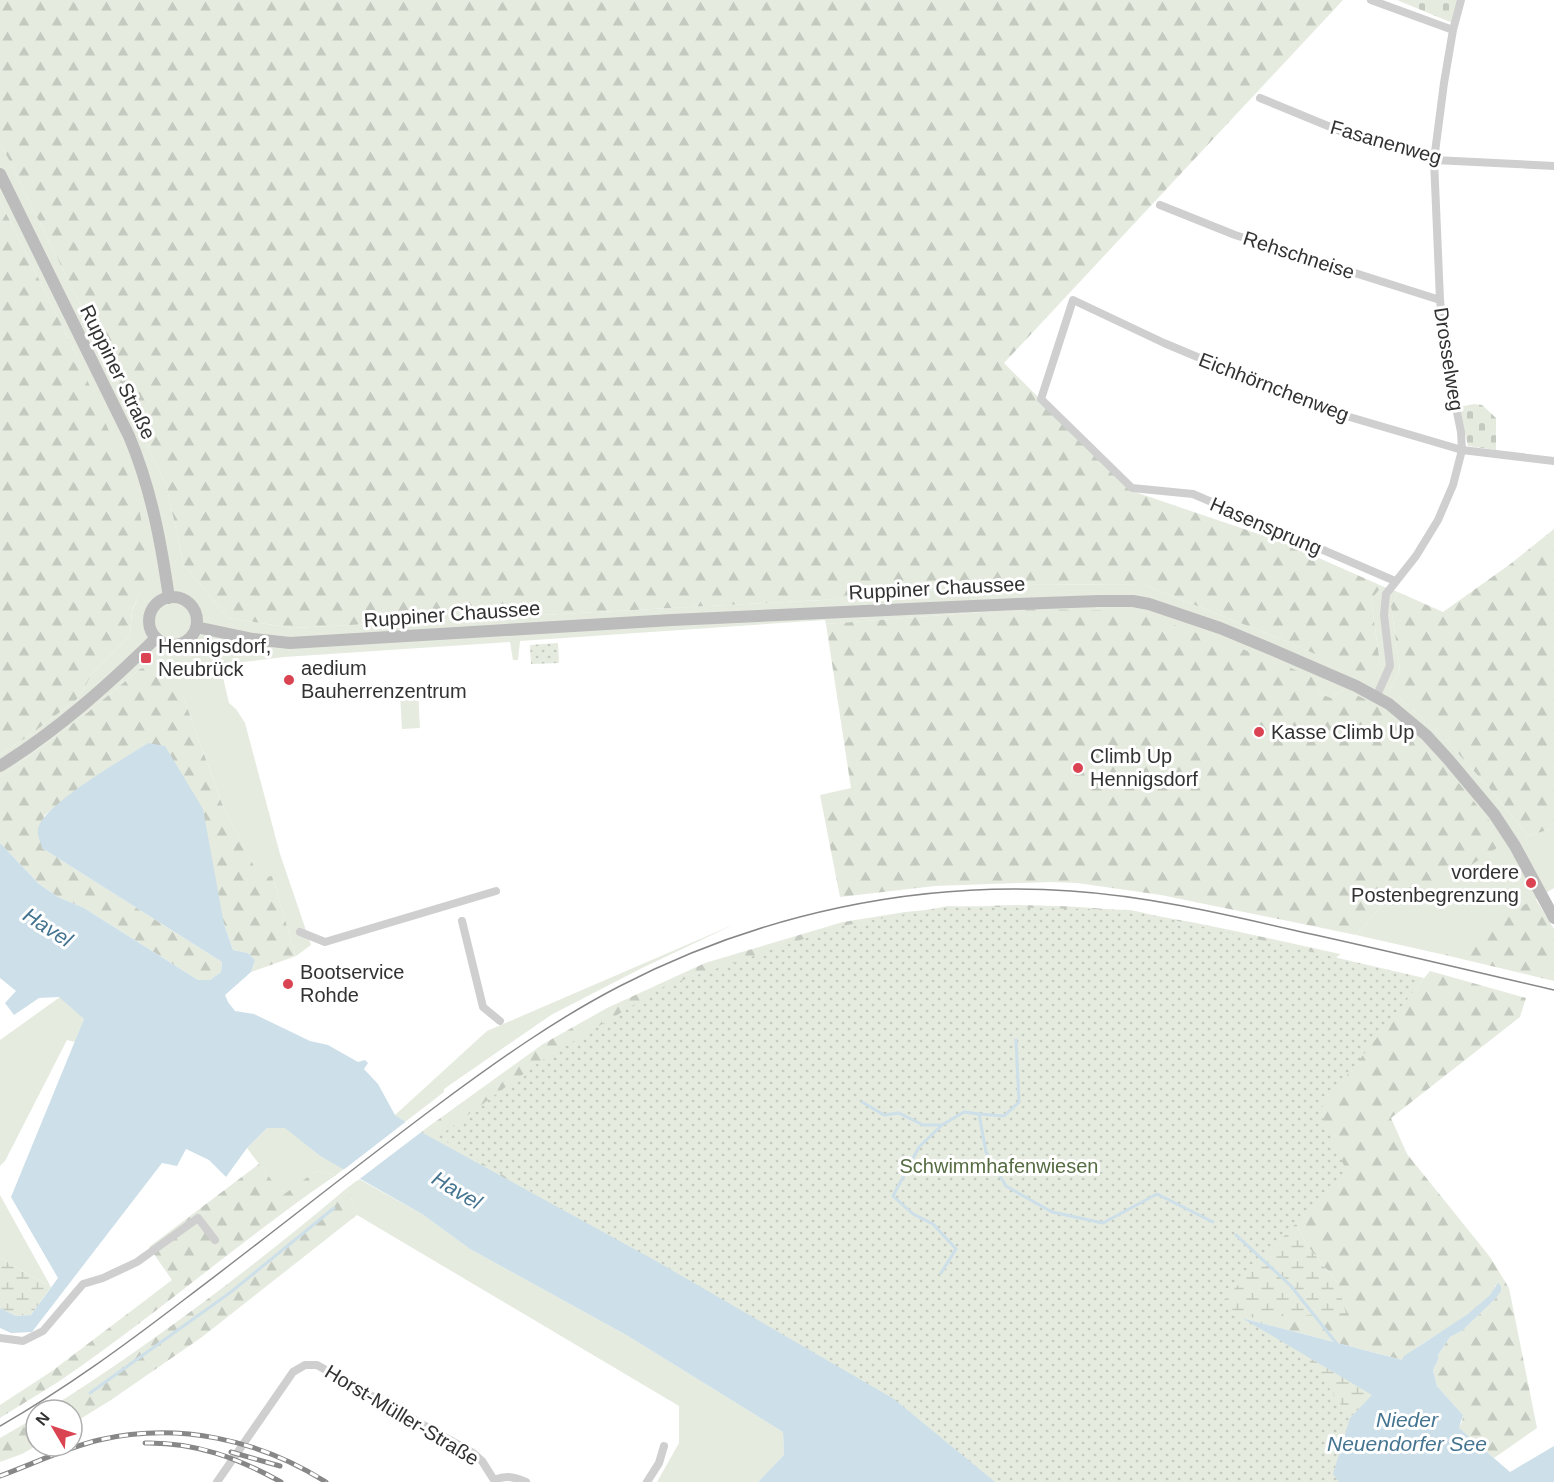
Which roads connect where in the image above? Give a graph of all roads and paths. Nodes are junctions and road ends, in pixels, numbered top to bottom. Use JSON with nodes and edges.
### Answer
{"nodes":[{"id":1,"x":1371,"y":0,"type":"edge"},
{"id":2,"x":1461,"y":0,"type":"edge"},
{"id":3,"x":1453,"y":30,"type":"junction"},
{"id":4,"x":1260,"y":98,"type":"dead end"},
{"id":5,"x":1434,"y":160,"type":"junction"},
{"id":6,"x":1554,"y":166,"type":"edge"},
{"id":7,"x":0,"y":174,"type":"edge"},
{"id":8,"x":1160,"y":205,"type":"dead end"},
{"id":9,"x":1440,"y":300,"type":"junction"},
{"id":10,"x":1462,"y":450,"type":"junction"},
{"id":11,"x":1554,"y":461,"type":"edge"},
{"id":12,"x":1132,"y":488,"type":"joint"},
{"id":13,"x":1395,"y":581,"type":"junction"},
{"id":14,"x":169,"y":598,"type":"junction"},
{"id":15,"x":196,"y":627,"type":"junction"},
{"id":16,"x":156,"y":638,"type":"junction"},
{"id":17,"x":1377,"y":695,"type":"junction"},
{"id":18,"x":0,"y":766,"type":"edge"},
{"id":19,"x":496,"y":891,"type":"dead end"},
{"id":20,"x":1552,"y":914,"type":"edge"},
{"id":21,"x":462,"y":921,"type":"dead end"},
{"id":22,"x":300,"y":933,"type":"dead end"},
{"id":23,"x":500,"y":1021,"type":"dead end"},
{"id":24,"x":215,"y":1240,"type":"dead end"},
{"id":25,"x":0,"y":1338,"type":"edge"},
{"id":26,"x":664,"y":1446,"type":"dead end"},
{"id":27,"x":494,"y":1481,"type":"edge"},
{"id":28,"x":217,"y":1482,"type":"edge"},
{"id":29,"x":526,"y":1482,"type":"edge"},
{"id":30,"x":647,"y":1482,"type":"edge"}],
"edges":[{"from":1,"to":3,"type":"street"},
{"from":2,"to":3,"type":"street","name":"Drosselweg"},
{"from":3,"to":5,"type":"street","name":"Drosselweg"},
{"from":4,"to":5,"type":"street","name":"Fasanenweg"},
{"from":5,"to":6,"type":"street","name":"Fasanenweg"},
{"from":5,"to":9,"type":"street","name":"Drosselweg"},
{"from":7,"to":14,"type":"main road","name":"Ruppiner Straße"},
{"from":8,"to":9,"type":"street","name":"Rehschneise"},
{"from":9,"to":10,"type":"street","name":"Drosselweg"},
{"from":10,"to":11,"type":"street","name":"Eichhörnchenweg"},
{"from":10,"to":12,"type":"street","name":"Eichhörnchenweg"},
{"from":10,"to":13,"type":"street","name":"Drosselweg"},
{"from":12,"to":13,"type":"street","name":"Hasensprung"},
{"from":13,"to":17,"type":"street","name":"Drosselweg"},
{"from":14,"to":15,"type":"main road"},
{"from":14,"to":16,"type":"main road"},
{"from":15,"to":16,"type":"main road"},
{"from":15,"to":17,"type":"main road","name":"Ruppiner Chaussee"},
{"from":16,"to":18,"type":"main road"},
{"from":17,"to":20,"type":"main road","name":"Ruppiner Chaussee"},
{"from":19,"to":22,"type":"street"},
{"from":21,"to":23,"type":"street"},
{"from":24,"to":25,"type":"street"},
{"from":26,"to":30,"type":"street"},
{"from":27,"to":28,"type":"street","name":"Horst-Müller-Straße"},
{"from":27,"to":29,"type":"street","name":"Horst-Müller-Straße"}]}
